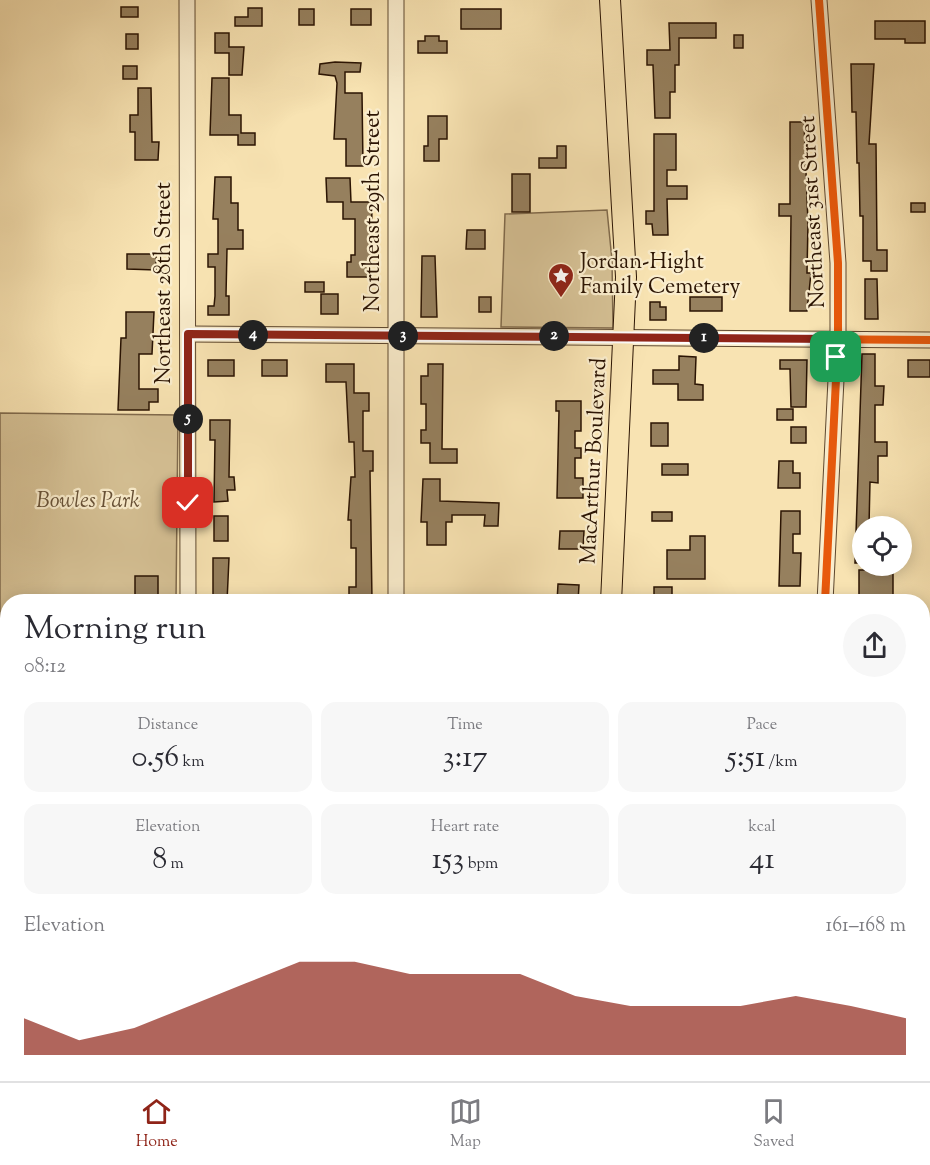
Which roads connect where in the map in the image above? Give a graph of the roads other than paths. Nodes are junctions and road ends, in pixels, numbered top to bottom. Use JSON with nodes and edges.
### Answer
{"nodes":[{"id":1,"x":188,"y":0,"type":"edge"},
{"id":2,"x":396,"y":0,"type":"edge"},
{"id":3,"x":610,"y":0,"type":"edge"},
{"id":4,"x":819,"y":0,"type":"edge"},
{"id":5,"x":188,"y":334,"type":"junction"},
{"id":6,"x":397,"y":336,"type":"junction"},
{"id":7,"x":625,"y":337,"type":"junction"},
{"id":8,"x":837,"y":339,"type":"junction"},
{"id":9,"x":930,"y":340,"type":"edge"},
{"id":10,"x":188,"y":594,"type":"edge"},
{"id":11,"x":396,"y":594,"type":"edge"},
{"id":12,"x":611,"y":594,"type":"edge"},
{"id":13,"x":825,"y":594,"type":"edge"}],
"edges":[{"from":1,"to":5,"type":"street","name":"Northeast 28th Street"},
{"from":2,"to":6,"type":"street","name":"Northeast 29th Street"},
{"from":3,"to":7,"type":"main road","name":"MacArthur Boulevard"},
{"from":4,"to":8,"type":"street","name":"Northeast 31st Street"},
{"from":5,"to":6,"type":"street"},
{"from":5,"to":10,"type":"street","name":"Northeast 28th Street"},
{"from":6,"to":7,"type":"street"},
{"from":6,"to":11,"type":"street","name":"Northeast 29th Street"},
{"from":7,"to":8,"type":"street"},
{"from":7,"to":12,"type":"main road","name":"MacArthur Boulevard"},
{"from":8,"to":9,"type":"street"},
{"from":8,"to":13,"type":"street","name":"Northeast 31st Street"}]}
